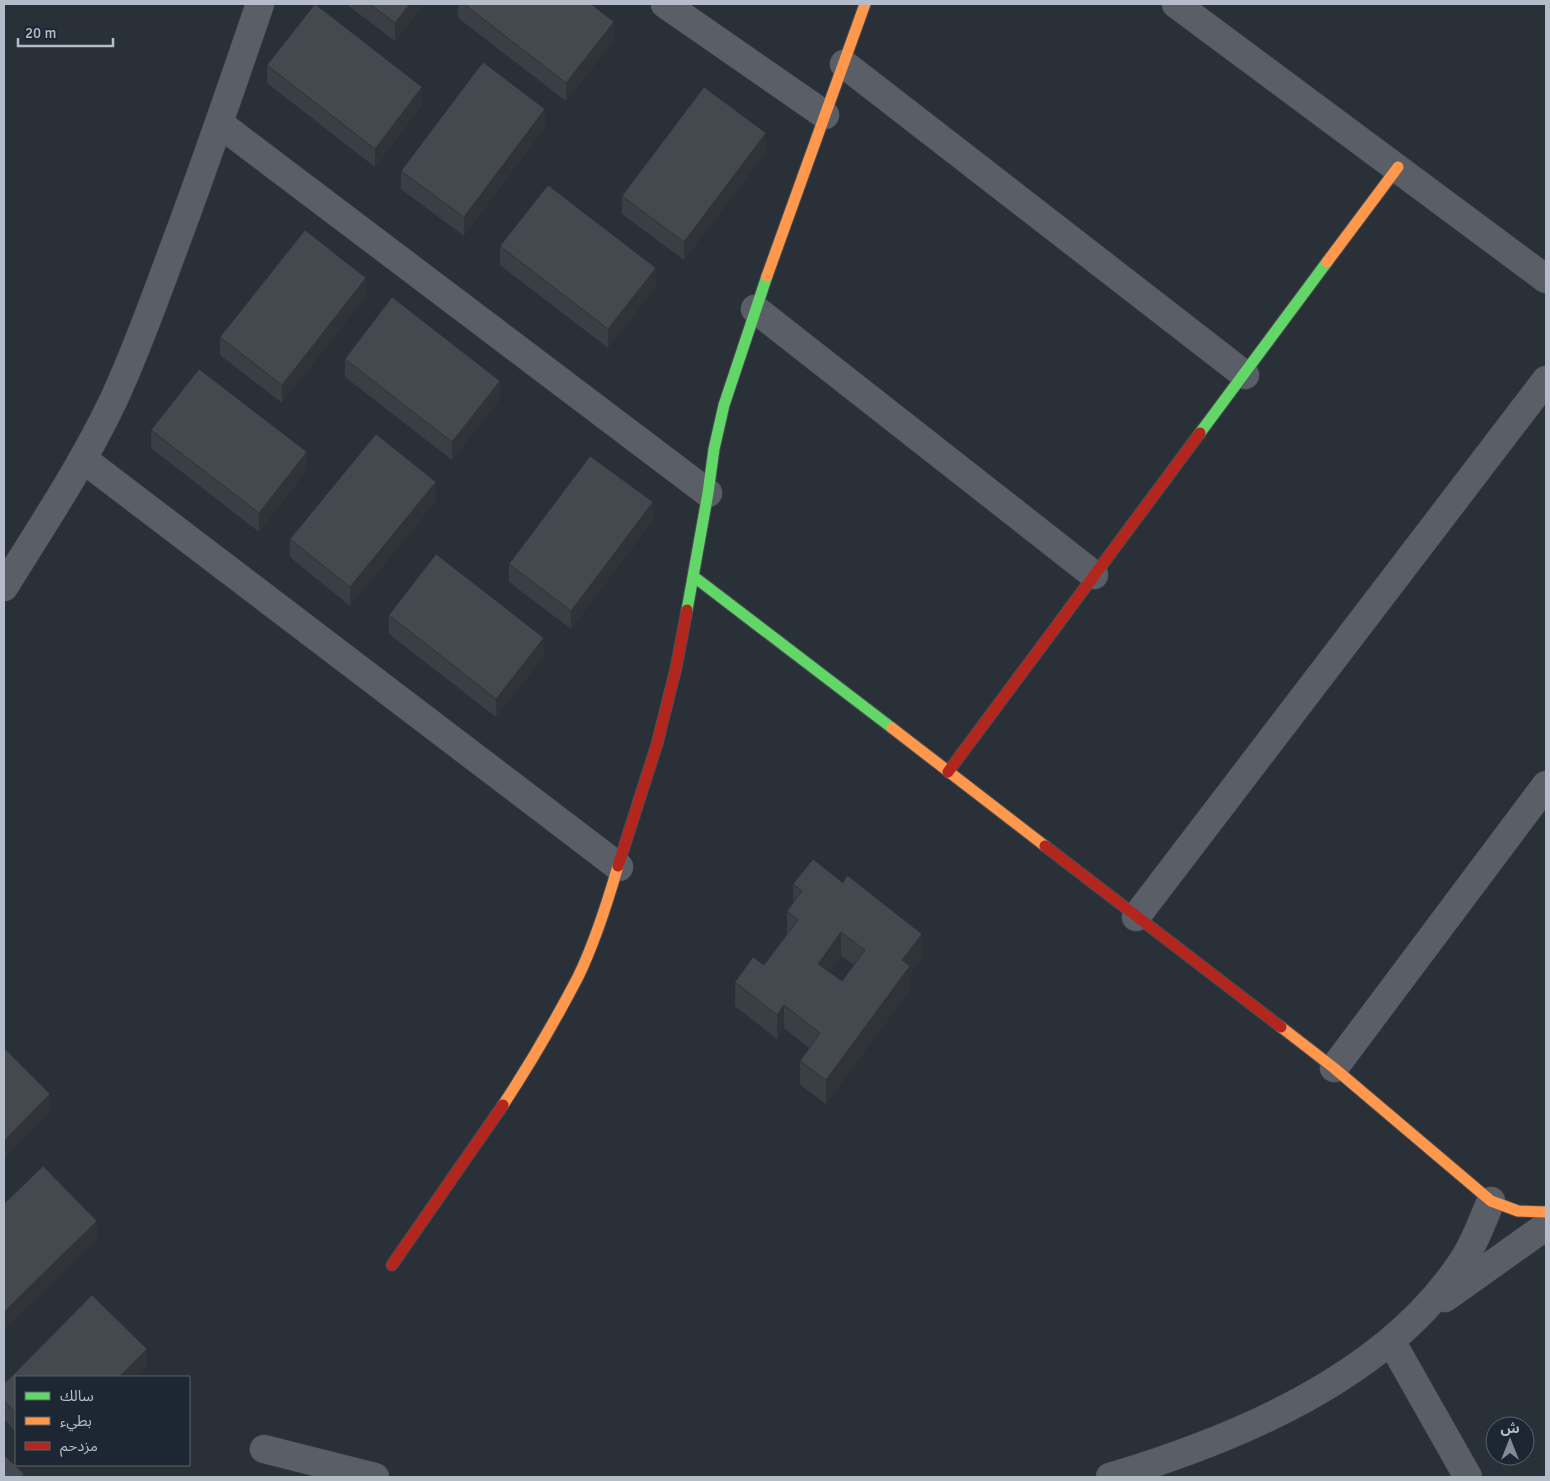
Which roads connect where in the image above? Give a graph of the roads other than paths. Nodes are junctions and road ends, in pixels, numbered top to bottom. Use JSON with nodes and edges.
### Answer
{"nodes":[{"id":1,"x":260,"y":4,"type":"edge"},
{"id":2,"x":665,"y":4,"type":"edge"},
{"id":3,"x":865,"y":4,"type":"edge"},
{"id":4,"x":1176,"y":4,"type":"edge"},
{"id":5,"x":844,"y":64,"type":"junction"},
{"id":6,"x":824,"y":115,"type":"junction"},
{"id":7,"x":220,"y":124,"type":"junction"},
{"id":8,"x":1398,"y":167,"type":"junction"},
{"id":9,"x":1546,"y":279,"type":"edge"},
{"id":10,"x":755,"y":309,"type":"junction"},
{"id":11,"x":1245,"y":375,"type":"junction"},
{"id":12,"x":1546,"y":380,"type":"edge"},
{"id":13,"x":83,"y":459,"type":"junction"},
{"id":14,"x":708,"y":494,"type":"junction"},
{"id":15,"x":1094,"y":575,"type":"junction"},
{"id":16,"x":693,"y":576,"type":"junction"},
{"id":17,"x":4,"y":587,"type":"edge"},
{"id":18,"x":948,"y":772,"type":"junction"},
{"id":19,"x":1546,"y":785,"type":"edge"},
{"id":20,"x":619,"y":867,"type":"junction"},
{"id":21,"x":1136,"y":917,"type":"junction"},
{"id":22,"x":1334,"y":1068,"type":"junction"},
{"id":23,"x":1491,"y":1201,"type":"junction"},
{"id":24,"x":1546,"y":1212,"type":"edge"},
{"id":25,"x":1546,"y":1226,"type":"edge"},
{"id":26,"x":392,"y":1265,"type":"dead end"},
{"id":27,"x":1412,"y":1322,"type":"junction"},
{"id":28,"x":1391,"y":1341,"type":"junction"},
{"id":29,"x":264,"y":1448,"type":"dead end"},
{"id":30,"x":375,"y":1477,"type":"edge"},
{"id":31,"x":1110,"y":1477,"type":"edge"},
{"id":32,"x":1468,"y":1477,"type":"edge"}],
"edges":[{"from":1,"to":7,"type":"street"},
{"from":2,"to":6,"type":"street"},
{"from":3,"to":5,"type":"street"},
{"from":4,"to":8,"type":"street"},
{"from":5,"to":6,"type":"street"},
{"from":5,"to":11,"type":"street"},
{"from":6,"to":10,"type":"street"},
{"from":7,"to":13,"type":"street"},
{"from":7,"to":14,"type":"street"},
{"from":8,"to":9,"type":"street"},
{"from":8,"to":11,"type":"street"},
{"from":10,"to":14,"type":"street"},
{"from":10,"to":15,"type":"street"},
{"from":11,"to":15,"type":"street"},
{"from":12,"to":21,"type":"street"},
{"from":13,"to":17,"type":"street"},
{"from":13,"to":20,"type":"street"},
{"from":14,"to":16,"type":"street"},
{"from":15,"to":18,"type":"street"},
{"from":16,"to":18,"type":"street"},
{"from":16,"to":20,"type":"street"},
{"from":18,"to":21,"type":"street"},
{"from":19,"to":22,"type":"street"},
{"from":20,"to":26,"type":"street"},
{"from":21,"to":22,"type":"street"},
{"from":22,"to":23,"type":"street"},
{"from":23,"to":24,"type":"street"},
{"from":23,"to":27,"type":"street"},
{"from":25,"to":27,"type":"street"},
{"from":27,"to":28,"type":"street"},
{"from":28,"to":31,"type":"street"},
{"from":28,"to":32,"type":"street"},
{"from":29,"to":30,"type":"street"}]}
